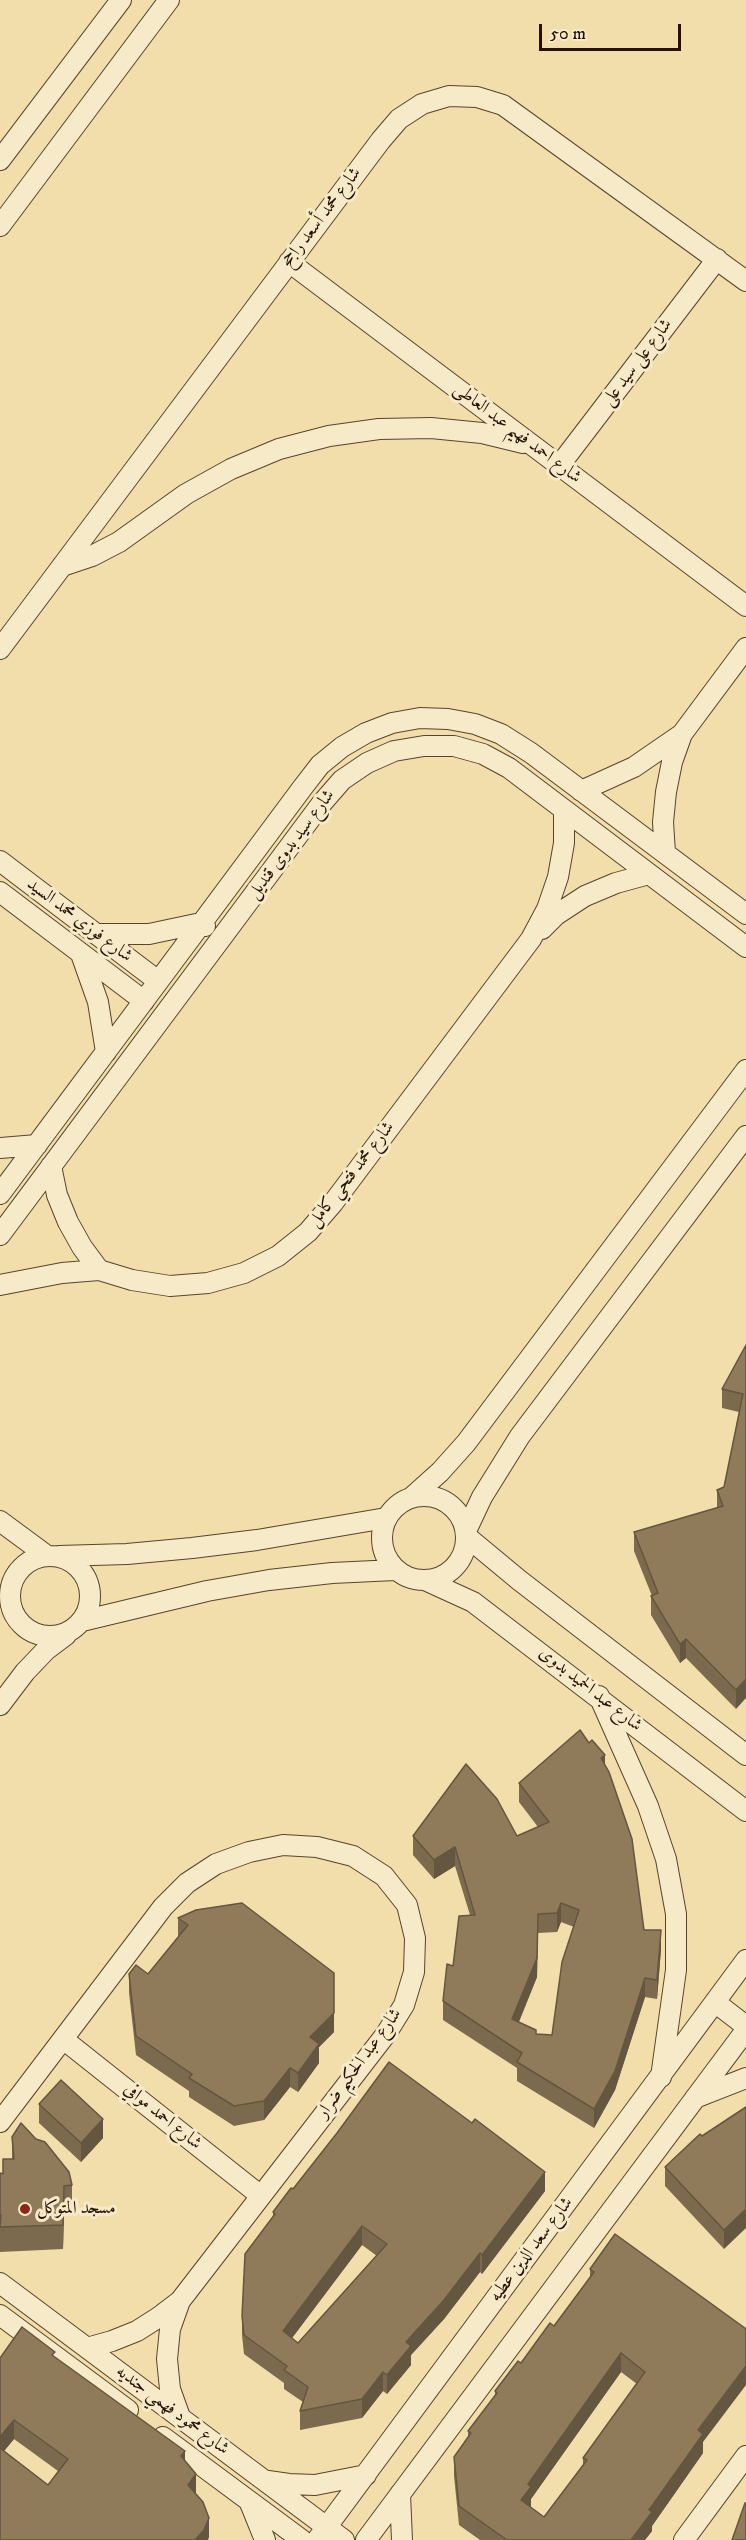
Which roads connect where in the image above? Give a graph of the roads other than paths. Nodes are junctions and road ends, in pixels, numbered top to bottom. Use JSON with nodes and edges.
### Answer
{"nodes":[{"id":1,"x":121,"y":0,"type":"edge"},
{"id":2,"x":169,"y":0,"type":"edge"},
{"id":3,"x":0,"y":160,"type":"edge"},
{"id":4,"x":0,"y":226,"type":"edge"},
{"id":5,"x":717,"y":259,"type":"junction"},
{"id":6,"x":289,"y":262,"type":"junction"},
{"id":7,"x":746,"y":281,"type":"edge"},
{"id":8,"x":532,"y":445,"type":"junction"},
{"id":9,"x":560,"y":466,"type":"junction"},
{"id":10,"x":62,"y":566,"type":"junction"},
{"id":11,"x":746,"y":606,"type":"edge"},
{"id":12,"x":746,"y":648,"type":"edge"},
{"id":13,"x":0,"y":649,"type":"edge"},
{"id":14,"x":682,"y":734,"type":"junction"},
{"id":15,"x":582,"y":790,"type":"junction"},
{"id":16,"x":564,"y":810,"type":"junction"},
{"id":17,"x":665,"y":853,"type":"junction"},
{"id":18,"x":0,"y":861,"type":"edge"},
{"id":19,"x":650,"y":874,"type":"junction"},
{"id":20,"x":0,"y":892,"type":"edge"},
{"id":21,"x":746,"y":914,"type":"edge"},
{"id":22,"x":201,"y":923,"type":"junction"},
{"id":23,"x":96,"y":934,"type":"junction"},
{"id":24,"x":222,"y":937,"type":"junction"},
{"id":25,"x":531,"y":939,"type":"junction"},
{"id":26,"x":746,"y":947,"type":"edge"},
{"id":27,"x":81,"y":954,"type":"junction"},
{"id":28,"x":158,"y":981,"type":"junction"},
{"id":29,"x":144,"y":1001,"type":"junction"},
{"id":30,"x":106,"y":1052,"type":"junction"},
{"id":31,"x":746,"y":1070,"type":"edge"},
{"id":32,"x":746,"y":1136,"type":"edge"},
{"id":33,"x":37,"y":1145,"type":"junction"},
{"id":34,"x":0,"y":1148,"type":"edge"},
{"id":35,"x":51,"y":1166,"type":"junction"},
{"id":36,"x":0,"y":1194,"type":"edge"},
{"id":37,"x":0,"y":1235,"type":"edge"},
{"id":38,"x":99,"y":1270,"type":"junction"},
{"id":39,"x":0,"y":1285,"type":"edge"},
{"id":40,"x":411,"y":1498,"type":"junction"},
{"id":41,"x":386,"y":1518,"type":"junction"},
{"id":42,"x":0,"y":1521,"type":"edge"},
{"id":43,"x":466,"y":1533,"type":"junction"},
{"id":44,"x":52,"y":1556,"type":"junction"},
{"id":45,"x":395,"y":1570,"type":"junction"},
{"id":46,"x":427,"y":1581,"type":"junction"},
{"id":47,"x":6,"y":1593,"type":"edge"},
{"id":48,"x":0,"y":1621,"type":"edge"},
{"id":49,"x":76,"y":1627,"type":"junction"},
{"id":50,"x":599,"y":1696,"type":"junction"},
{"id":51,"x":0,"y":1705,"type":"edge"},
{"id":52,"x":746,"y":1755,"type":"edge"},
{"id":53,"x":746,"y":1811,"type":"edge"},
{"id":54,"x":746,"y":1960,"type":"edge"},
{"id":55,"x":716,"y":2003,"type":"junction"},
{"id":56,"x":746,"y":2028,"type":"edge"},
{"id":57,"x":63,"y":2039,"type":"junction"},
{"id":58,"x":660,"y":2078,"type":"junction"},
{"id":59,"x":746,"y":2078,"type":"edge"},
{"id":60,"x":695,"y":2098,"type":"junction"},
{"id":61,"x":0,"y":2122,"type":"edge"},
{"id":62,"x":261,"y":2196,"type":"junction"},
{"id":63,"x":0,"y":2283,"type":"edge"},
{"id":64,"x":180,"y":2301,"type":"junction"},
{"id":65,"x":0,"y":2315,"type":"edge"},
{"id":66,"x":87,"y":2348,"type":"junction"},
{"id":67,"x":180,"y":2417,"type":"junction"},
{"id":68,"x":746,"y":2456,"type":"edge"},
{"id":69,"x":366,"y":2475,"type":"junction"},
{"id":70,"x":264,"y":2480,"type":"junction"},
{"id":71,"x":400,"y":2494,"type":"junction"},
{"id":72,"x":249,"y":2500,"type":"junction"},
{"id":73,"x":697,"y":2531,"type":"edge"},
{"id":74,"x":322,"y":2534,"type":"edge"},
{"id":75,"x":265,"y":2540,"type":"edge"},
{"id":76,"x":302,"y":2540,"type":"edge"},
{"id":77,"x":344,"y":2540,"type":"edge"},
{"id":78,"x":366,"y":2540,"type":"edge"},
{"id":79,"x":402,"y":2540,"type":"edge"},
{"id":80,"x":684,"y":2540,"type":"edge"}],
"edges":[{"from":1,"to":3,"type":"street"},
{"from":2,"to":4,"type":"street"},
{"from":5,"to":6,"type":"street","name":"شارع محمد أسعد راجح"},
{"from":5,"to":7,"type":"street","name":"شارع محمد أسعد راجح"},
{"from":5,"to":9,"type":"street","name":"شارع على سيد على"},
{"from":6,"to":8,"type":"street","name":"شارع احمد فهيم عبد العاطى"},
{"from":6,"to":10,"type":"street","name":"شارع محمد أسعد راجح"},
{"from":8,"to":9,"type":"street","name":"شارع احمد فهيم عبد العاطى"},
{"from":8,"to":10,"type":"street"},
{"from":9,"to":11,"type":"street","name":"شارع احمد فهيم عبد العاطى"},
{"from":10,"to":13,"type":"street","name":"شارع محمد أسعد راجح"},
{"from":12,"to":14,"type":"street"},
{"from":14,"to":15,"type":"street"},
{"from":14,"to":17,"type":"street"},
{"from":15,"to":17,"type":"street","name":"شارع سيد بدوى قنديل"},
{"from":15,"to":22,"type":"street","name":"شارع سيد بدوى قنديل"},
{"from":16,"to":19,"type":"street","name":"شارع سيد بدوى قنديل"},
{"from":16,"to":24,"type":"street","name":"شارع سيد بدوى قنديل"},
{"from":16,"to":25,"type":"street","name":"شارع محمد فتحي كامل"},
{"from":17,"to":21,"type":"street","name":"شارع سيد بدوى قنديل"},
{"from":18,"to":23,"type":"street","name":"شارع فوزي محمد السيد"},
{"from":19,"to":25,"type":"street","name":"شارع محمد فتحي كامل"},
{"from":19,"to":26,"type":"street","name":"شارع سيد بدوى قنديل"},
{"from":20,"to":27,"type":"street","name":"شارع فوزي محمد السيد"},
{"from":22,"to":23,"type":"street"},
{"from":22,"to":24,"type":"street"},
{"from":22,"to":28,"type":"street","name":"شارع سيد بدوى قنديل"},
{"from":23,"to":28,"type":"street","name":"شارع فوزي محمد السيد"},
{"from":24,"to":35,"type":"street","name":"شارع سيد بدوى قنديل"},
{"from":25,"to":38,"type":"street","name":"شارع محمد فتحي كامل"},
{"from":27,"to":29,"type":"street","name":"شارع فوزي محمد السيد"},
{"from":27,"to":30,"type":"street"},
{"from":28,"to":29,"type":"street","name":"شارع سيد بدوى قنديل"},
{"from":29,"to":30,"type":"street","name":"شارع سيد بدوى قنديل"},
{"from":30,"to":33,"type":"street","name":"شارع سيد بدوى قنديل"},
{"from":31,"to":40,"type":"street"},
{"from":32,"to":43,"type":"street"},
{"from":33,"to":34,"type":"street"},
{"from":33,"to":36,"type":"street","name":"شارع سيد بدوى قنديل"},
{"from":35,"to":37,"type":"street","name":"شارع سيد بدوى قنديل"},
{"from":35,"to":38,"type":"street"},
{"from":38,"to":39,"type":"street","name":"شارع محمد فتحي كامل"},
{"from":40,"to":41,"type":"street"},
{"from":40,"to":43,"type":"street"},
{"from":41,"to":44,"type":"street"},
{"from":41,"to":45,"type":"street"},
{"from":42,"to":44,"type":"street"},
{"from":43,"to":46,"type":"street"},
{"from":43,"to":52,"type":"street"},
{"from":44,"to":47,"type":"street"},
{"from":44,"to":49,"type":"street"},
{"from":45,"to":46,"type":"street"},
{"from":45,"to":49,"type":"street"},
{"from":46,"to":50,"type":"street","name":"شارع عبد الحميد بدوى"},
{"from":47,"to":48,"type":"street"},
{"from":47,"to":49,"type":"street"},
{"from":49,"to":51,"type":"street"},
{"from":50,"to":53,"type":"street","name":"شارع عبد الحميد بدوى"},
{"from":50,"to":58,"type":"street"},
{"from":54,"to":55,"type":"street","name":"شارع سعد الدين عطيه"},
{"from":55,"to":56,"type":"street"},
{"from":55,"to":58,"type":"street","name":"شارع سعد الدين عطيه"},
{"from":56,"to":60,"type":"street"},
{"from":57,"to":61,"type":"street","name":"شارع عبد الحكيم ضرار"},
{"from":57,"to":62,"type":"street","name":"شارع احمد موافي"},
{"from":57,"to":62,"type":"street","name":"شارع عبد الحكيم ضرار"},
{"from":58,"to":69,"type":"street","name":"شارع سعد الدين عطيه"},
{"from":59,"to":60,"type":"street"},
{"from":60,"to":71,"type":"street"},
{"from":62,"to":64,"type":"street","name":"شارع عبد الحكيم ضرار"},
{"from":63,"to":66,"type":"street","name":"شارع محمود فهمي جنديه"},
{"from":64,"to":66,"type":"street","name":"شارع عبد الحكيم ضرار"},
{"from":64,"to":67,"type":"street","name":"شارع عبد الحكيم ضرار"},
{"from":65,"to":72,"type":"street","name":"شارع محمود فهمي جنديه"},
{"from":66,"to":67,"type":"street","name":"شارع محمود فهمي جنديه"},
{"from":67,"to":70,"type":"street","name":"شارع محمود فهمي جنديه"},
{"from":68,"to":73,"type":"street"},
{"from":69,"to":70,"type":"street"},
{"from":69,"to":74,"type":"street","name":"شارع سعد الدين عطيه"},
{"from":70,"to":74,"type":"street","name":"شارع محمود فهمي جنديه"},
{"from":71,"to":78,"type":"street"},
{"from":71,"to":79,"type":"street"},
{"from":72,"to":75,"type":"street"},
{"from":72,"to":76,"type":"street","name":"شارع محمود فهمي جنديه"},
{"from":73,"to":80,"type":"street"},
{"from":74,"to":77,"type":"street","name":"شارع محمود فهمي جنديه"}]}
